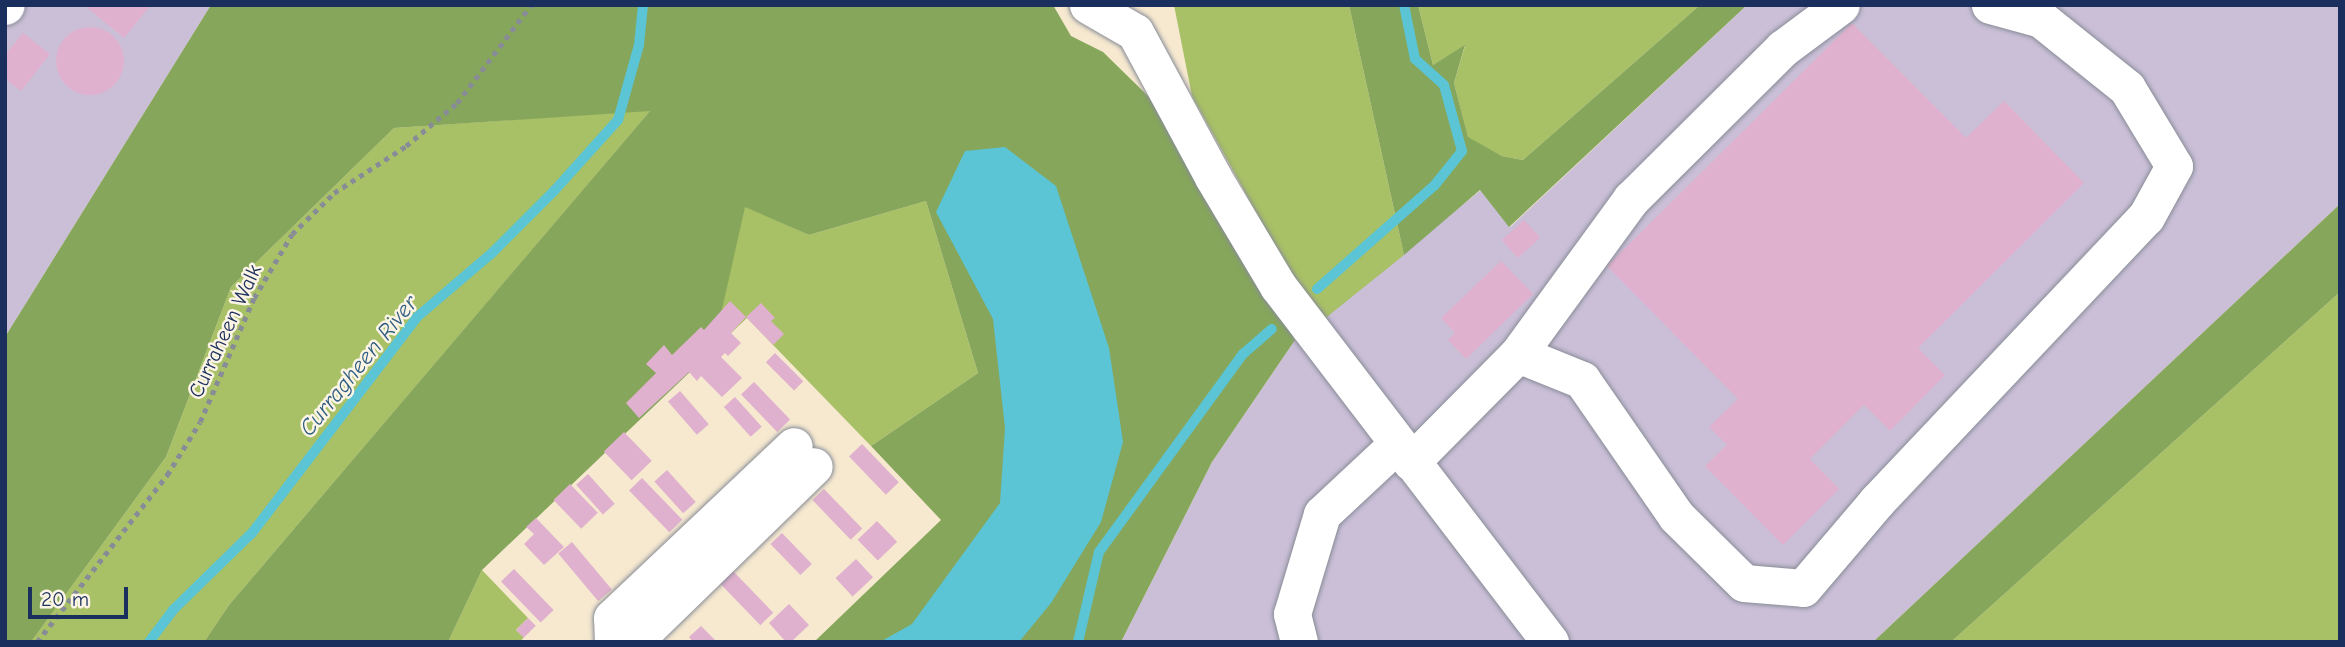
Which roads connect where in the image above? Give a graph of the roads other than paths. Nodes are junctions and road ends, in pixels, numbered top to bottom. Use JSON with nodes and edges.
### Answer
{"nodes":[{"id":1,"x":1088,"y":5,"type":"edge"},
{"id":2,"x":1841,"y":5,"type":"edge"},
{"id":3,"x":1990,"y":5,"type":"edge"},
{"id":4,"x":1140,"y":19,"type":"edge"},
{"id":5,"x":1518,"y":354,"type":"junction"},
{"id":6,"x":1404,"y":453,"type":"junction"},
{"id":7,"x":613,"y":642,"type":"edge"},
{"id":8,"x":633,"y":642,"type":"edge"},
{"id":9,"x":1299,"y":642,"type":"edge"},
{"id":10,"x":1550,"y":642,"type":"edge"}],
"edges":[{"from":1,"to":4,"type":"street"},
{"from":2,"to":5,"type":"street"},
{"from":3,"to":5,"type":"street"},
{"from":4,"to":6,"type":"street"},
{"from":5,"to":6,"type":"street"},
{"from":6,"to":9,"type":"street"},
{"from":6,"to":10,"type":"street"},
{"from":7,"to":8,"type":"street"}]}
